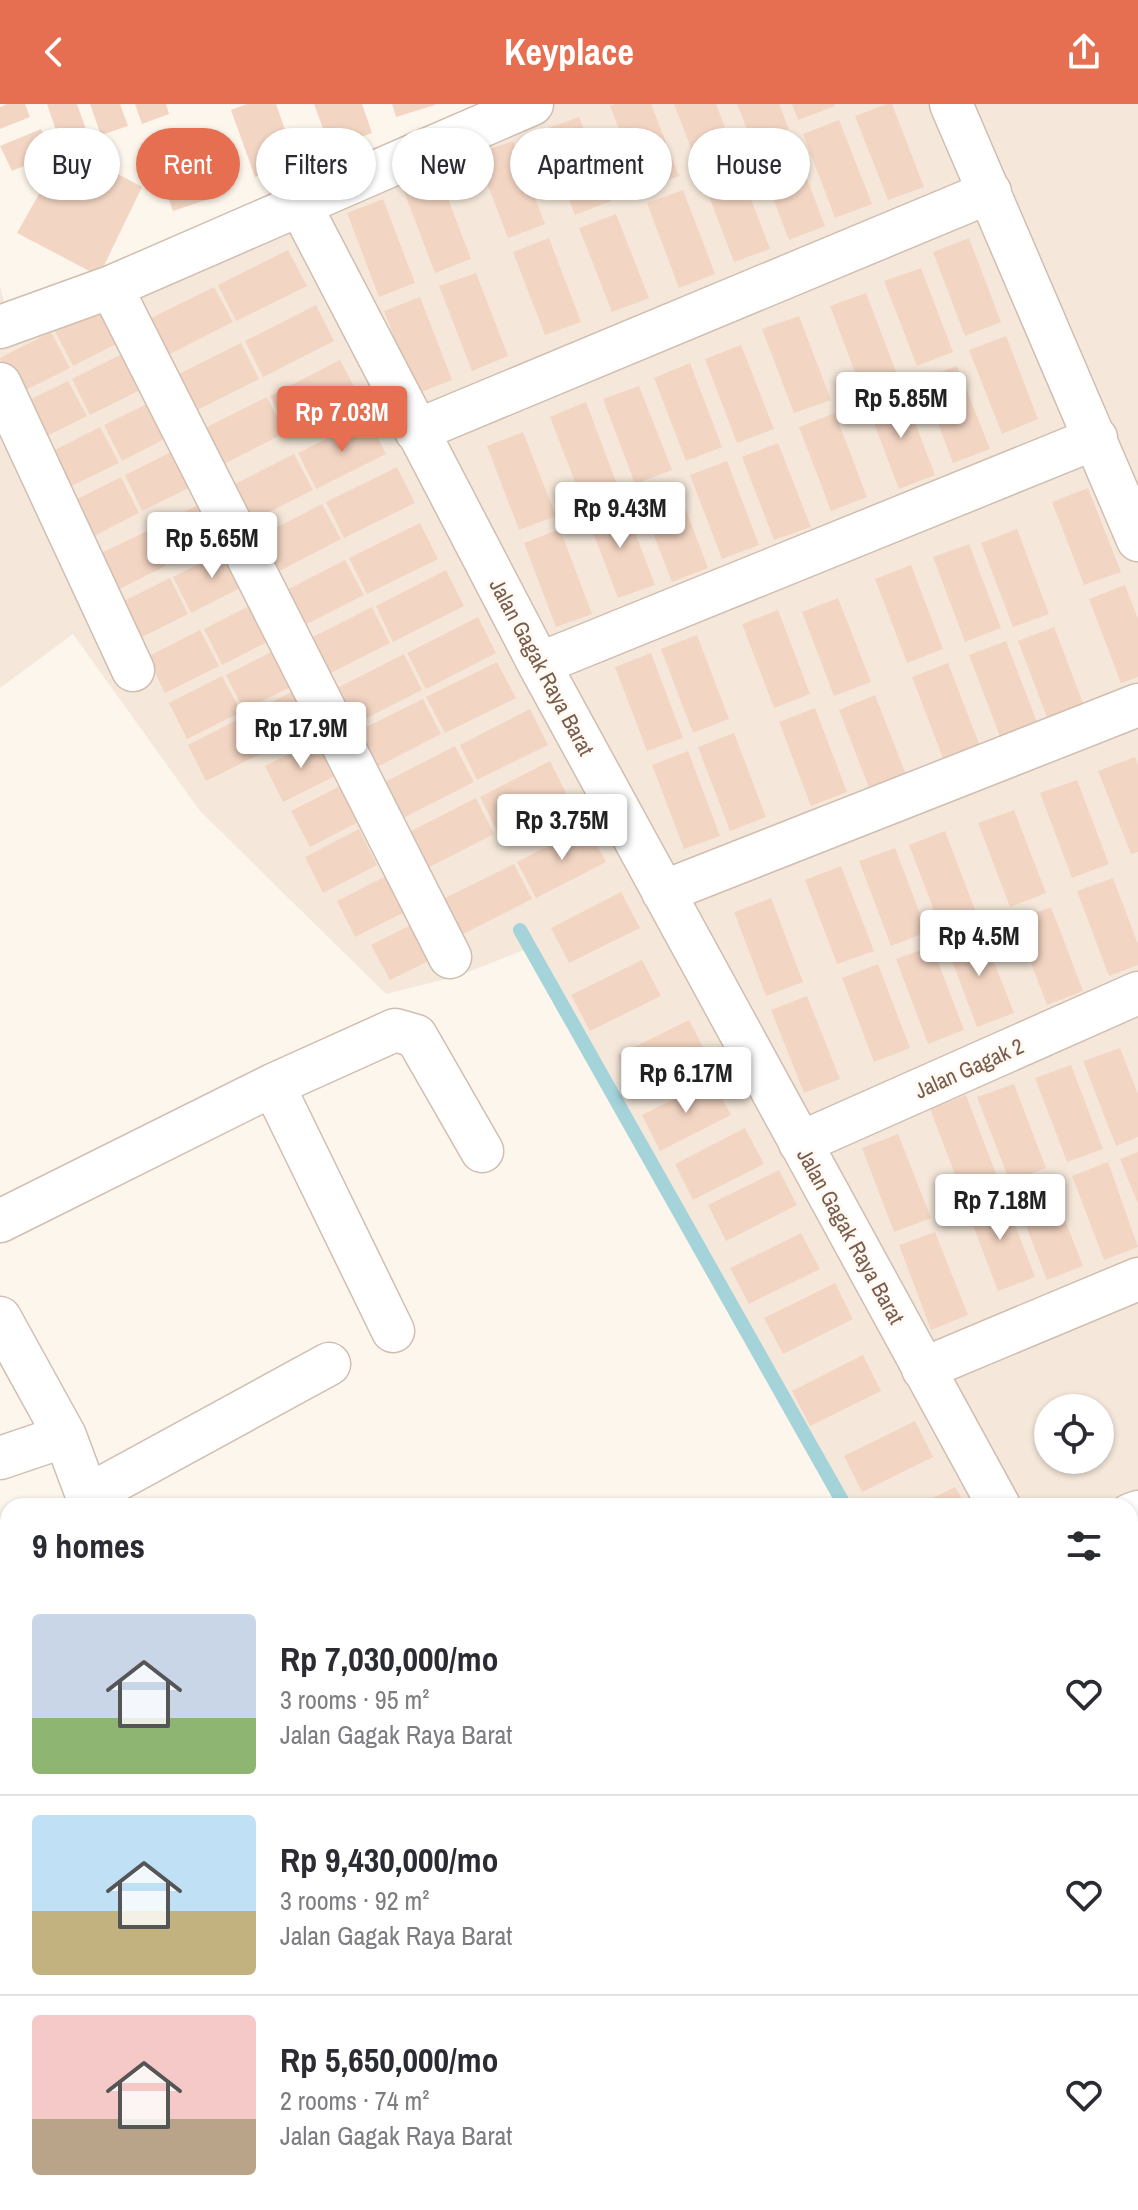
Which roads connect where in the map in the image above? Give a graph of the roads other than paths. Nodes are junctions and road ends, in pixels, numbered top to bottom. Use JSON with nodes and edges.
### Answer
{"nodes":[{"id":1,"x":532,"y":104,"type":"edge"},
{"id":2,"x":951,"y":104,"type":"edge"},
{"id":3,"x":990,"y":192,"type":"junction"},
{"id":4,"x":299,"y":203,"type":"junction"},
{"id":5,"x":111,"y":287,"type":"junction"},
{"id":6,"x":2,"y":319,"type":"edge"},
{"id":7,"x":0,"y":384,"type":"edge"},
{"id":8,"x":416,"y":431,"type":"junction"},
{"id":9,"x":1096,"y":438,"type":"junction"},
{"id":10,"x":1138,"y":540,"type":"edge"},
{"id":11,"x":539,"y":664,"type":"junction"},
{"id":12,"x":133,"y":670,"type":"dead end"},
{"id":13,"x":1138,"y":705,"type":"edge"},
{"id":14,"x":663,"y":892,"type":"junction"},
{"id":15,"x":450,"y":957,"type":"dead end"},
{"id":16,"x":1138,"y":993,"type":"edge"},
{"id":17,"x":273,"y":1085,"type":"junction"},
{"id":18,"x":800,"y":1143,"type":"junction"},
{"id":19,"x":482,"y":1151,"type":"dead end"},
{"id":20,"x":0,"y":1221,"type":"edge"},
{"id":21,"x":1138,"y":1279,"type":"edge"},
{"id":22,"x":0,"y":1318,"type":"edge"},
{"id":23,"x":393,"y":1331,"type":"dead end"},
{"id":24,"x":329,"y":1364,"type":"dead end"},
{"id":25,"x":923,"y":1369,"type":"junction"},
{"id":26,"x":65,"y":1436,"type":"junction"},
{"id":27,"x":0,"y":1458,"type":"edge"},
{"id":28,"x":88,"y":1498,"type":"edge"},
{"id":29,"x":94,"y":1498,"type":"edge"},
{"id":30,"x":995,"y":1498,"type":"edge"}],
"edges":[{"from":1,"to":4,"type":"street"},
{"from":2,"to":3,"type":"street"},
{"from":3,"to":8,"type":"street"},
{"from":3,"to":9,"type":"street"},
{"from":4,"to":5,"type":"street"},
{"from":4,"to":8,"type":"street","name":"Jalan Gagak Raya Barat"},
{"from":5,"to":6,"type":"street"},
{"from":5,"to":15,"type":"street"},
{"from":7,"to":12,"type":"street"},
{"from":8,"to":11,"type":"street","name":"Jalan Gagak Raya Barat"},
{"from":9,"to":10,"type":"street"},
{"from":9,"to":11,"type":"street"},
{"from":11,"to":14,"type":"street","name":"Jalan Gagak Raya Barat"},
{"from":13,"to":14,"type":"street"},
{"from":14,"to":18,"type":"street","name":"Jalan Gagak Raya Barat"},
{"from":16,"to":18,"type":"street","name":"Jalan Gagak 2"},
{"from":17,"to":19,"type":"street"},
{"from":17,"to":20,"type":"street"},
{"from":17,"to":23,"type":"street"},
{"from":18,"to":25,"type":"street","name":"Jalan Gagak Raya Barat"},
{"from":21,"to":25,"type":"street"},
{"from":22,"to":26,"type":"street"},
{"from":24,"to":29,"type":"street"},
{"from":25,"to":30,"type":"street","name":"Jalan Gagak Raya Barat"},
{"from":26,"to":27,"type":"street"},
{"from":26,"to":28,"type":"street"}]}
